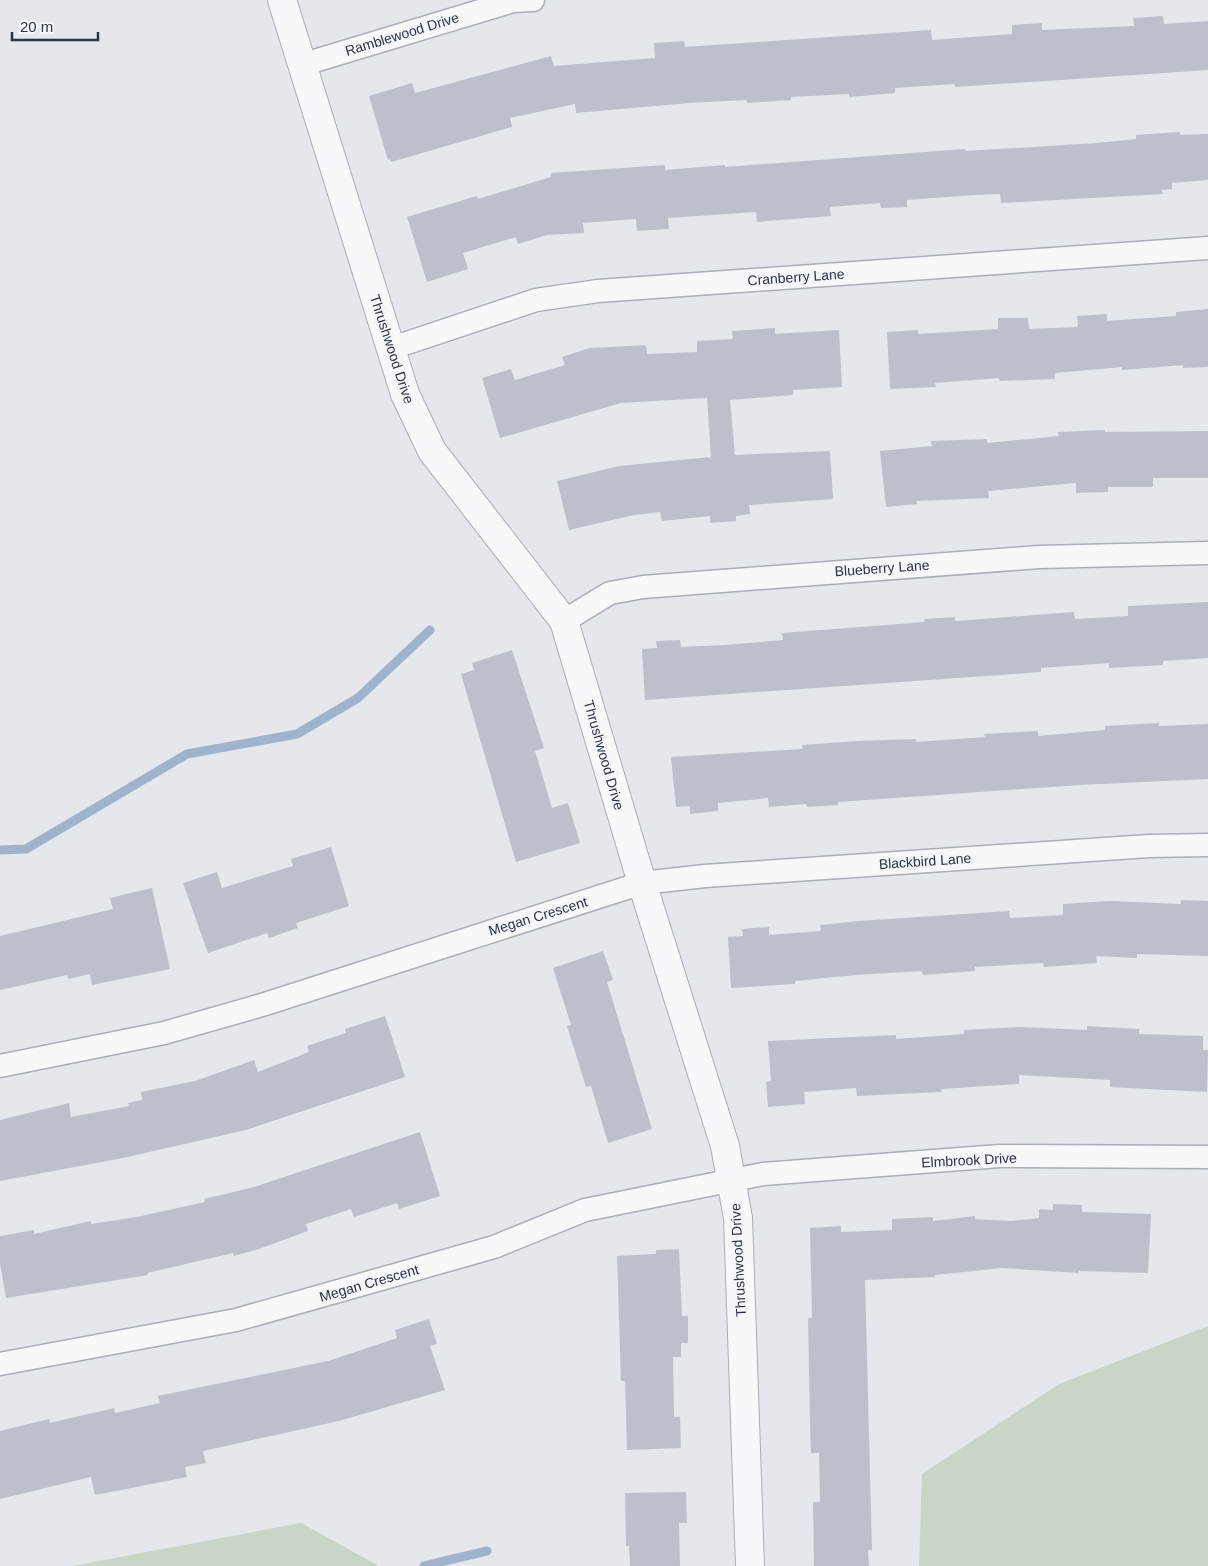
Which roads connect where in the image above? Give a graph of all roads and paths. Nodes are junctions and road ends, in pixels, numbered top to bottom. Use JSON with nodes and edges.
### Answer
{"nodes":[{"id":1,"x":282,"y":0,"type":"edge"},
{"id":2,"x":533,"y":0,"type":"edge"},
{"id":3,"x":301,"y":65,"type":"junction"},
{"id":4,"x":1208,"y":248,"type":"edge"},
{"id":5,"x":392,"y":348,"type":"junction"},
{"id":6,"x":1208,"y":553,"type":"edge"},
{"id":7,"x":564,"y":621,"type":"junction"},
{"id":8,"x":1208,"y":845,"type":"edge"},
{"id":9,"x":642,"y":883,"type":"junction"},
{"id":10,"x":0,"y":1066,"type":"edge"},
{"id":11,"x":1208,"y":1157,"type":"edge"},
{"id":12,"x":732,"y":1180,"type":"junction"},
{"id":13,"x":0,"y":1364,"type":"edge"},
{"id":14,"x":750,"y":1566,"type":"edge"}],
"edges":[{"from":1,"to":3,"type":"street","name":"Thrushwood Drive"},
{"from":2,"to":3,"type":"street","name":"Ramblewood Drive"},
{"from":3,"to":5,"type":"street","name":"Thrushwood Drive"},
{"from":4,"to":5,"type":"street","name":"Cranberry Lane"},
{"from":5,"to":7,"type":"street","name":"Thrushwood Drive"},
{"from":6,"to":7,"type":"street","name":"Blueberry Lane"},
{"from":7,"to":9,"type":"street","name":"Thrushwood Drive"},
{"from":8,"to":9,"type":"street","name":"Blackbird Lane"},
{"from":9,"to":10,"type":"street","name":"Megan Crescent"},
{"from":9,"to":12,"type":"street","name":"Thrushwood Drive"},
{"from":11,"to":12,"type":"street","name":"Elmbrook Drive"},
{"from":12,"to":13,"type":"street","name":"Megan Crescent"},
{"from":12,"to":14,"type":"street","name":"Thrushwood Drive"}]}
